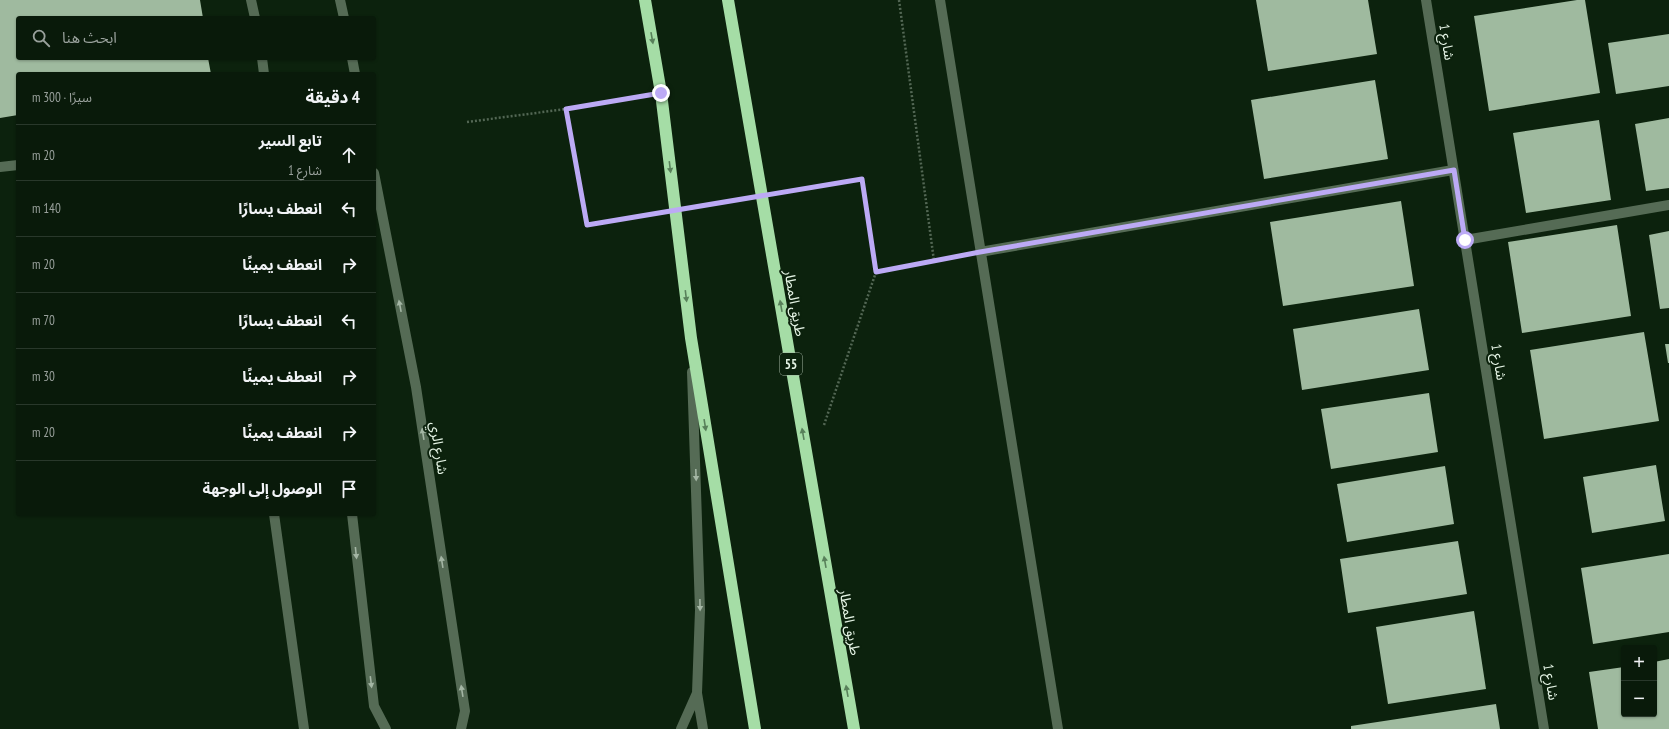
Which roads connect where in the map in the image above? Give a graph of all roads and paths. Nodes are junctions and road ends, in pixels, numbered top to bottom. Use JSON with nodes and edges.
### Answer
{"nodes":[{"id":1,"x":251,"y":0,"type":"edge"},
{"id":2,"x":340,"y":0,"type":"edge"},
{"id":3,"x":645,"y":0,"type":"edge"},
{"id":4,"x":728,"y":0,"type":"edge"},
{"id":5,"x":899,"y":0,"type":"edge"},
{"id":6,"x":940,"y":0,"type":"edge"},
{"id":7,"x":1426,"y":0,"type":"edge"},
{"id":8,"x":255,"y":16,"type":"edge"},
{"id":9,"x":344,"y":16,"type":"edge"},
{"id":10,"x":262,"y":60,"type":"edge"},
{"id":11,"x":352,"y":60,"type":"edge"},
{"id":12,"x":264,"y":72,"type":"edge"},
{"id":13,"x":355,"y":72,"type":"edge"},
{"id":14,"x":661,"y":93,"type":"junction"},
{"id":15,"x":566,"y":109,"type":"junction"},
{"id":16,"x":467,"y":122,"type":"dead end"},
{"id":17,"x":16,"y":164,"type":"edge"},
{"id":18,"x":0,"y":167,"type":"edge"},
{"id":19,"x":1454,"y":170,"type":"junction"},
{"id":20,"x":376,"y":183,"type":"edge"},
{"id":21,"x":1669,"y":205,"type":"edge"},
{"id":22,"x":1465,"y":240,"type":"junction"},
{"id":23,"x":980,"y":252,"type":"junction"},
{"id":24,"x":934,"y":261,"type":"junction"},
{"id":25,"x":876,"y":272,"type":"junction"},
{"id":26,"x":691,"y":338,"type":"junction"},
{"id":27,"x":822,"y":430,"type":"dead end"},
{"id":28,"x":274,"y":516,"type":"edge"},
{"id":29,"x":352,"y":516,"type":"edge"},
{"id":30,"x":697,"y":693,"type":"junction"},
{"id":31,"x":304,"y":729,"type":"edge"},
{"id":32,"x":386,"y":729,"type":"edge"},
{"id":33,"x":461,"y":729,"type":"edge"},
{"id":34,"x":681,"y":729,"type":"edge"},
{"id":35,"x":703,"y":729,"type":"edge"},
{"id":36,"x":755,"y":729,"type":"edge"},
{"id":37,"x":854,"y":729,"type":"edge"},
{"id":38,"x":1058,"y":729,"type":"edge"},
{"id":39,"x":1544,"y":729,"type":"edge"}],
"edges":[{"from":1,"to":8,"type":"street"},
{"from":2,"to":9,"type":"street"},
{"from":3,"to":14,"type":"highway","one_way":true},
{"from":37,"to":4,"type":"highway","name":"طريق المطار","number":"55","one_way":true},
{"from":5,"to":24,"type":"path"},
{"from":6,"to":23,"type":"street"},
{"from":7,"to":19,"type":"street","name":"شارع 1"},
{"from":10,"to":12,"type":"street"},
{"from":11,"to":13,"type":"street"},
{"from":14,"to":15,"type":"path"},
{"from":14,"to":26,"type":"highway","one_way":true},
{"from":15,"to":16,"type":"path"},
{"from":15,"to":25,"type":"path","bridge":true},
{"from":17,"to":18,"type":"street"},
{"from":19,"to":22,"type":"street","name":"شارع 1"},
{"from":19,"to":23,"type":"street"},
{"from":33,"to":20,"type":"street","name":"شارع الري","one_way":true},
{"from":21,"to":22,"type":"street"},
{"from":22,"to":39,"type":"street","name":"شارع 1"},
{"from":23,"to":24,"type":"path"},
{"from":23,"to":38,"type":"street"},
{"from":24,"to":25,"type":"path"},
{"from":25,"to":27,"type":"path"},
{"from":26,"to":30,"type":"street","one_way":true},
{"from":26,"to":36,"type":"highway","one_way":true},
{"from":28,"to":31,"type":"street"},
{"from":29,"to":32,"type":"street","one_way":true},
{"from":30,"to":34,"type":"street"},
{"from":30,"to":35,"type":"street"}]}
